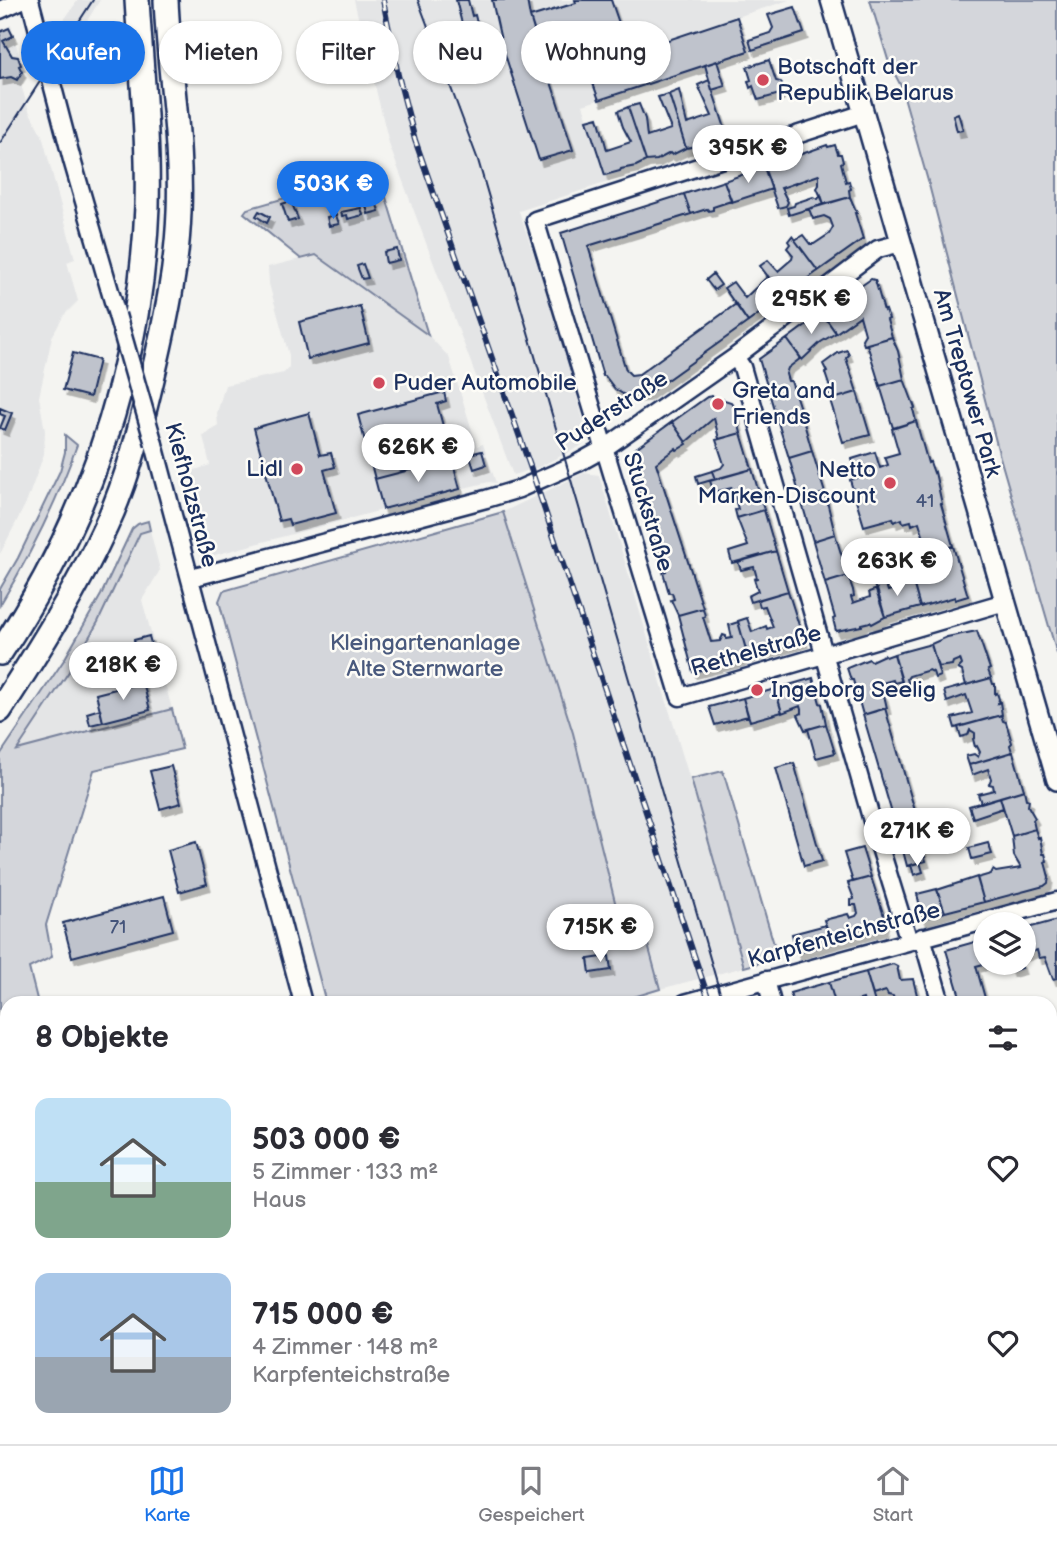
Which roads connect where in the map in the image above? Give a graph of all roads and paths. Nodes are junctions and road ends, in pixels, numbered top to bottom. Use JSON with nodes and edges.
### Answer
{"nodes":[{"id":1,"x":22,"y":0,"type":"edge"},
{"id":2,"x":30,"y":0,"type":"edge"},
{"id":3,"x":137,"y":0,"type":"edge"},
{"id":4,"x":166,"y":0,"type":"edge"},
{"id":5,"x":831,"y":0,"type":"edge"},
{"id":6,"x":0,"y":10,"type":"edge"},
{"id":7,"x":864,"y":113,"type":"junction"},
{"id":8,"x":901,"y":243,"type":"junction"},
{"id":9,"x":735,"y":356,"type":"junction"},
{"id":10,"x":605,"y":448,"type":"junction"},
{"id":11,"x":191,"y":578,"type":"junction"},
{"id":12,"x":1005,"y":602,"type":"junction"},
{"id":13,"x":0,"y":653,"type":"edge"},
{"id":14,"x":826,"y":654,"type":"junction"},
{"id":15,"x":680,"y":697,"type":"joint"},
{"id":16,"x":0,"y":710,"type":"edge"},
{"id":17,"x":1057,"y":780,"type":"edge"},
{"id":18,"x":1057,"y":901,"type":"edge"},
{"id":19,"x":916,"y":939,"type":"junction"},
{"id":20,"x":766,"y":980,"type":"junction"},
{"id":21,"x":301,"y":996,"type":"edge"},
{"id":22,"x":710,"y":996,"type":"edge"},
{"id":23,"x":770,"y":996,"type":"edge"},
{"id":24,"x":938,"y":996,"type":"edge"}],
"edges":[{"from":1,"to":6,"type":"street"},
{"from":2,"to":11,"type":"street","name":"Kiefholzstraße","bridge":true},
{"from":3,"to":13,"type":"highway"},
{"from":4,"to":16,"type":"highway"},
{"from":5,"to":7,"type":"main road","name":"Am Treptower Park"},
{"from":7,"to":8,"type":"main road","name":"Am Treptower Park"},
{"from":7,"to":10,"type":"street","name":"Stuckstraße"},
{"from":8,"to":9,"type":"street","name":"Puderstraße"},
{"from":8,"to":12,"type":"main road","name":"Am Treptower Park"},
{"from":9,"to":10,"type":"street","name":"Puderstraße"},
{"from":9,"to":14,"type":"street"},
{"from":10,"to":11,"type":"street","name":"Puderstraße"},
{"from":10,"to":15,"type":"street","name":"Stuckstraße"},
{"from":11,"to":21,"type":"street","name":"Kiefholzstraße"},
{"from":12,"to":14,"type":"street","name":"Rethelstraße"},
{"from":12,"to":17,"type":"main road","name":"Am Treptower Park"},
{"from":14,"to":15,"type":"street","name":"Rethelstraße"},
{"from":14,"to":19,"type":"street"},
{"from":18,"to":19,"type":"street","name":"Karpfenteichstraße"},
{"from":19,"to":20,"type":"street","name":"Karpfenteichstraße"},
{"from":19,"to":24,"type":"street"},
{"from":20,"to":22,"type":"street","name":"Karpfenteichstraße"},
{"from":20,"to":23,"type":"street"}]}
